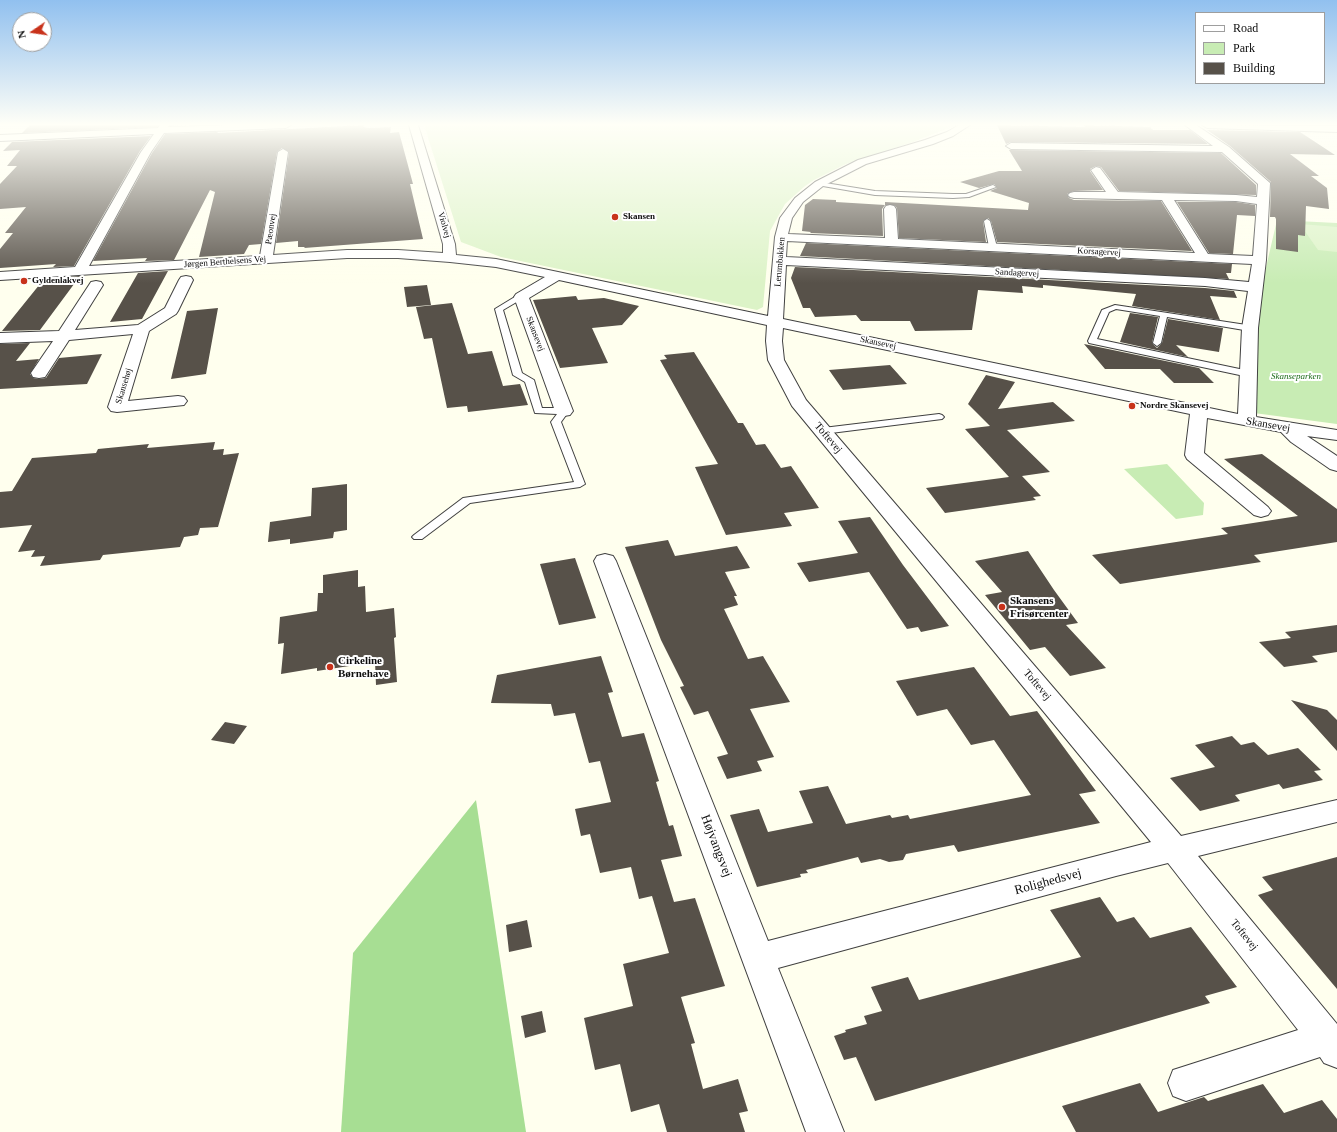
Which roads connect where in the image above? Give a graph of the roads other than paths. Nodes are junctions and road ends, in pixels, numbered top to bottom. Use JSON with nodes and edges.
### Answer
{"nodes":[{"id":1,"x":132,"y":178,"type":"edge"},
{"id":2,"x":280,"y":178,"type":"edge"},
{"id":3,"x":430,"y":178,"type":"edge"},
{"id":4,"x":830,"y":178,"type":"edge"},
{"id":5,"x":1102,"y":178,"type":"edge"},
{"id":6,"x":1258,"y":178,"type":"edge"},
{"id":7,"x":819,"y":184,"type":"junction"},
{"id":8,"x":993,"y":187,"type":"dead end"},
{"id":9,"x":1074,"y":195,"type":"dead end"},
{"id":10,"x":1115,"y":196,"type":"junction"},
{"id":11,"x":1166,"y":197,"type":"junction"},
{"id":12,"x":1262,"y":201,"type":"junction"},
{"id":13,"x":890,"y":209,"type":"dead end"},
{"id":14,"x":987,"y":221,"type":"dead end"},
{"id":15,"x":781,"y":237,"type":"junction"},
{"id":16,"x":892,"y":242,"type":"junction"},
{"id":17,"x":993,"y":247,"type":"junction"},
{"id":18,"x":1204,"y":257,"type":"junction"},
{"id":19,"x":450,"y":258,"type":"junction"},
{"id":20,"x":266,"y":259,"type":"junction"},
{"id":21,"x":779,"y":260,"type":"junction"},
{"id":22,"x":1259,"y":260,"type":"junction"},
{"id":23,"x":80,"y":271,"type":"junction"},
{"id":24,"x":0,"y":276,"type":"edge"},
{"id":25,"x":557,"y":276,"type":"junction"},
{"id":26,"x":186,"y":280,"type":"dead end"},
{"id":27,"x":96,"y":285,"type":"dead end"},
{"id":28,"x":1255,"y":287,"type":"junction"},
{"id":29,"x":520,"y":297,"type":"junction"},
{"id":30,"x":1164,"y":314,"type":"junction"},
{"id":31,"x":776,"y":322,"type":"junction"},
{"id":32,"x":1250,"y":328,"type":"junction"},
{"id":33,"x":142,"y":330,"type":"junction"},
{"id":34,"x":64,"y":336,"type":"junction"},
{"id":35,"x":0,"y":338,"type":"edge"},
{"id":36,"x":1157,"y":343,"type":"dead end"},
{"id":37,"x":40,"y":373,"type":"dead end"},
{"id":38,"x":1250,"y":374,"type":"junction"},
{"id":39,"x":178,"y":401,"type":"dead end"},
{"id":40,"x":564,"y":411,"type":"junction"},
{"id":41,"x":1199,"y":412,"type":"junction"},
{"id":42,"x":939,"y":417,"type":"dead end"},
{"id":43,"x":1247,"y":421,"type":"junction"},
{"id":44,"x":1287,"y":428,"type":"junction"},
{"id":45,"x":823,"y":431,"type":"junction"},
{"id":46,"x":1337,"y":435,"type":"edge"},
{"id":47,"x":1337,"y":465,"type":"edge"},
{"id":48,"x":1262,"y":511,"type":"dead end"},
{"id":49,"x":418,"y":537,"type":"dead end"},
{"id":50,"x":605,"y":561,"type":"dead end"},
{"id":51,"x":1337,"y":811,"type":"edge"},
{"id":52,"x":1174,"y":849,"type":"junction"},
{"id":53,"x":760,"y":958,"type":"junction"},
{"id":54,"x":1332,"y":1045,"type":"edge"},
{"id":55,"x":1186,"y":1083,"type":"dead end"},
{"id":56,"x":825,"y":1132,"type":"edge"}],
"edges":[{"from":1,"to":23,"type":"street"},
{"from":2,"to":20,"type":"street","name":"Pæonvej"},
{"from":3,"to":19,"type":"street","name":"Violvej"},
{"from":4,"to":7,"type":"street","name":"Lerumbakken"},
{"from":5,"to":10,"type":"street"},
{"from":6,"to":12,"type":"street"},
{"from":7,"to":8,"type":"lane"},
{"from":7,"to":15,"type":"street","name":"Lerumbakken"},
{"from":9,"to":10,"type":"street"},
{"from":10,"to":11,"type":"street"},
{"from":11,"to":12,"type":"street"},
{"from":11,"to":18,"type":"street"},
{"from":12,"to":22,"type":"street"},
{"from":13,"to":16,"type":"street"},
{"from":14,"to":17,"type":"lane"},
{"from":15,"to":16,"type":"street","name":"Korsagervej"},
{"from":15,"to":21,"type":"street","name":"Lerumbakken"},
{"from":16,"to":17,"type":"street","name":"Korsagervej"},
{"from":17,"to":18,"type":"street","name":"Korsagervej"},
{"from":18,"to":22,"type":"street","name":"Korsagervej"},
{"from":19,"to":20,"type":"street","name":"Jørgen Berthelsens Vej"},
{"from":19,"to":25,"type":"street","name":"Skansevej"},
{"from":20,"to":23,"type":"street","name":"Jørgen Berthelsens Vej"},
{"from":21,"to":28,"type":"street","name":"Sandagervej"},
{"from":21,"to":31,"type":"street","name":"Lerumbakken"},
{"from":22,"to":28,"type":"street"},
{"from":23,"to":24,"type":"street","name":"Jørgen Berthelsens Vej"},
{"from":25,"to":29,"type":"street"},
{"from":25,"to":31,"type":"street","name":"Skansevej"},
{"from":26,"to":33,"type":"street"},
{"from":27,"to":34,"type":"street"},
{"from":28,"to":32,"type":"street"},
{"from":29,"to":40,"type":"street","name":"Skansevej"},
{"from":29,"to":40,"type":"lane"},
{"from":30,"to":32,"type":"lane"},
{"from":30,"to":36,"type":"lane"},
{"from":30,"to":38,"type":"lane"},
{"from":31,"to":41,"type":"street","name":"Skansevej"},
{"from":31,"to":45,"type":"street","name":"Toftevej"},
{"from":32,"to":38,"type":"street"},
{"from":33,"to":34,"type":"street"},
{"from":33,"to":39,"type":"street","name":"Skansehøj"},
{"from":34,"to":35,"type":"street"},
{"from":34,"to":37,"type":"street"},
{"from":38,"to":43,"type":"street"},
{"from":40,"to":49,"type":"lane"},
{"from":41,"to":43,"type":"street","name":"Skansevej"},
{"from":41,"to":48,"type":"street"},
{"from":42,"to":45,"type":"lane"},
{"from":43,"to":44,"type":"street","name":"Skansevej"},
{"from":44,"to":46,"type":"street","name":"Skansevej"},
{"from":44,"to":47,"type":"street"},
{"from":45,"to":52,"type":"street","name":"Toftevej"},
{"from":50,"to":53,"type":"street","name":"Højvangsvej"},
{"from":51,"to":52,"type":"street","name":"Rolighedsvej"},
{"from":52,"to":53,"type":"street","name":"Rolighedsvej"},
{"from":52,"to":54,"type":"street","name":"Toftevej"},
{"from":53,"to":56,"type":"street","name":"Højvangsvej"},
{"from":54,"to":55,"type":"street","name":"Toftevej"}]}
